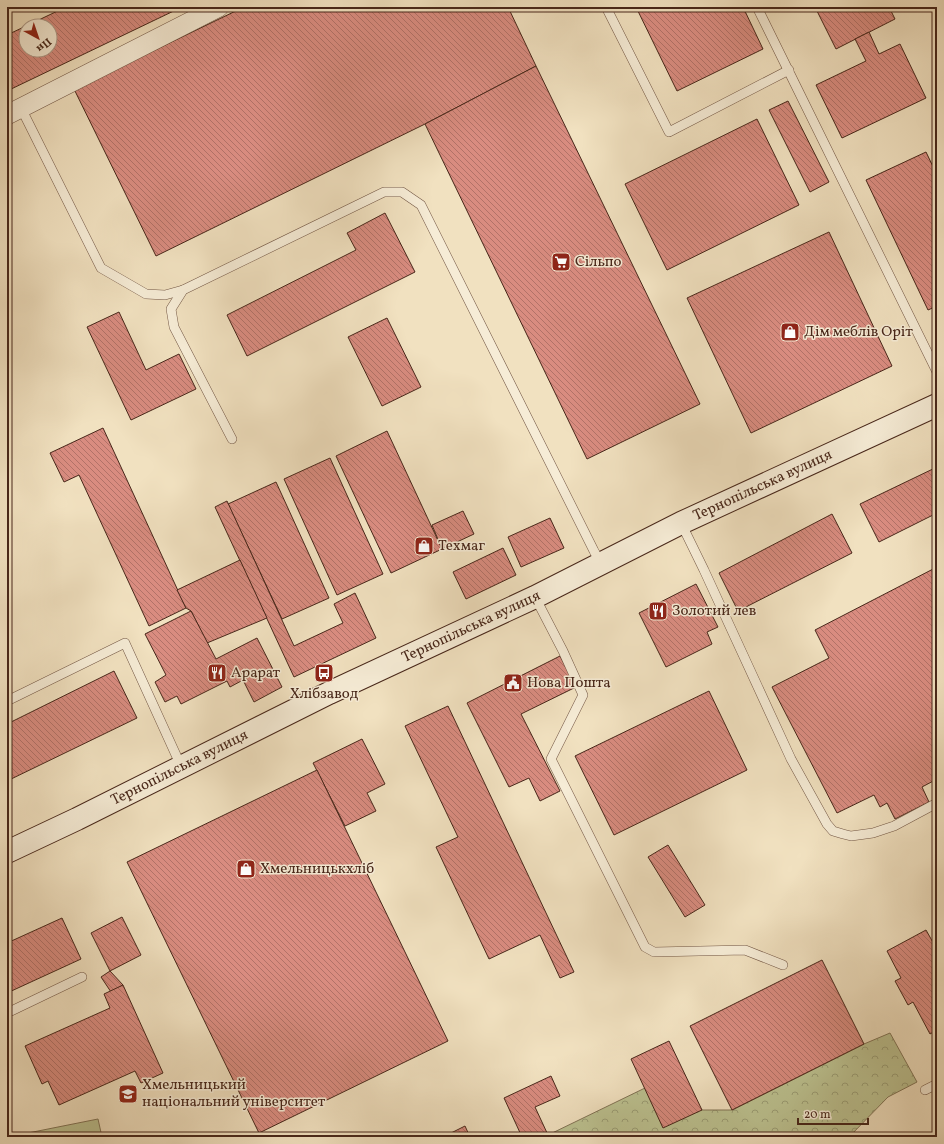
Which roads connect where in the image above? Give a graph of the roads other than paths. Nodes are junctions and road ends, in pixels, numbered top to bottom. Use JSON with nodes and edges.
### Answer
{"nodes":[{"id":1,"x":219,"y":7,"type":"edge"},
{"id":2,"x":606,"y":7,"type":"edge"},
{"id":3,"x":757,"y":7,"type":"edge"},
{"id":4,"x":788,"y":70,"type":"junction"},
{"id":5,"x":14,"y":111,"type":"edge"},
{"id":6,"x":183,"y":290,"type":"junction"},
{"id":7,"x":937,"y":372,"type":"edge"},
{"id":8,"x":937,"y":405,"type":"edge"},
{"id":9,"x":232,"y":439,"type":"dead end"},
{"id":10,"x":681,"y":523,"type":"junction"},
{"id":11,"x":601,"y":564,"type":"junction"},
{"id":12,"x":535,"y":597,"type":"junction"},
{"id":13,"x":7,"y":701,"type":"edge"},
{"id":14,"x":182,"y":766,"type":"junction"},
{"id":15,"x":937,"y":803,"type":"edge"},
{"id":16,"x":7,"y":852,"type":"edge"},
{"id":17,"x":783,"y":965,"type":"dead end"},
{"id":18,"x":82,"y":977,"type":"dead end"},
{"id":19,"x":7,"y":1013,"type":"edge"},
{"id":20,"x":937,"y":1084,"type":"edge"},
{"id":21,"x":925,"y":1090,"type":"dead end"}],
"edges":[{"from":1,"to":5,"type":"street"},
{"from":2,"to":4,"type":"lane"},
{"from":3,"to":4,"type":"lane"},
{"from":4,"to":7,"type":"lane"},
{"from":5,"to":6,"type":"lane"},
{"from":6,"to":9,"type":"lane"},
{"from":6,"to":11,"type":"lane"},
{"from":8,"to":10,"type":"main road","name":"Тернопільська вулиця"},
{"from":10,"to":11,"type":"main road","name":"Тернопільська вулиця"},
{"from":10,"to":15,"type":"lane"},
{"from":11,"to":12,"type":"main road","name":"Тернопільська вулиця"},
{"from":12,"to":14,"type":"main road","name":"Тернопільська вулиця"},
{"from":12,"to":17,"type":"lane"},
{"from":13,"to":14,"type":"lane"},
{"from":14,"to":16,"type":"main road","name":"Тернопільська вулиця"},
{"from":18,"to":19,"type":"lane"},
{"from":20,"to":21,"type":"lane"}]}
